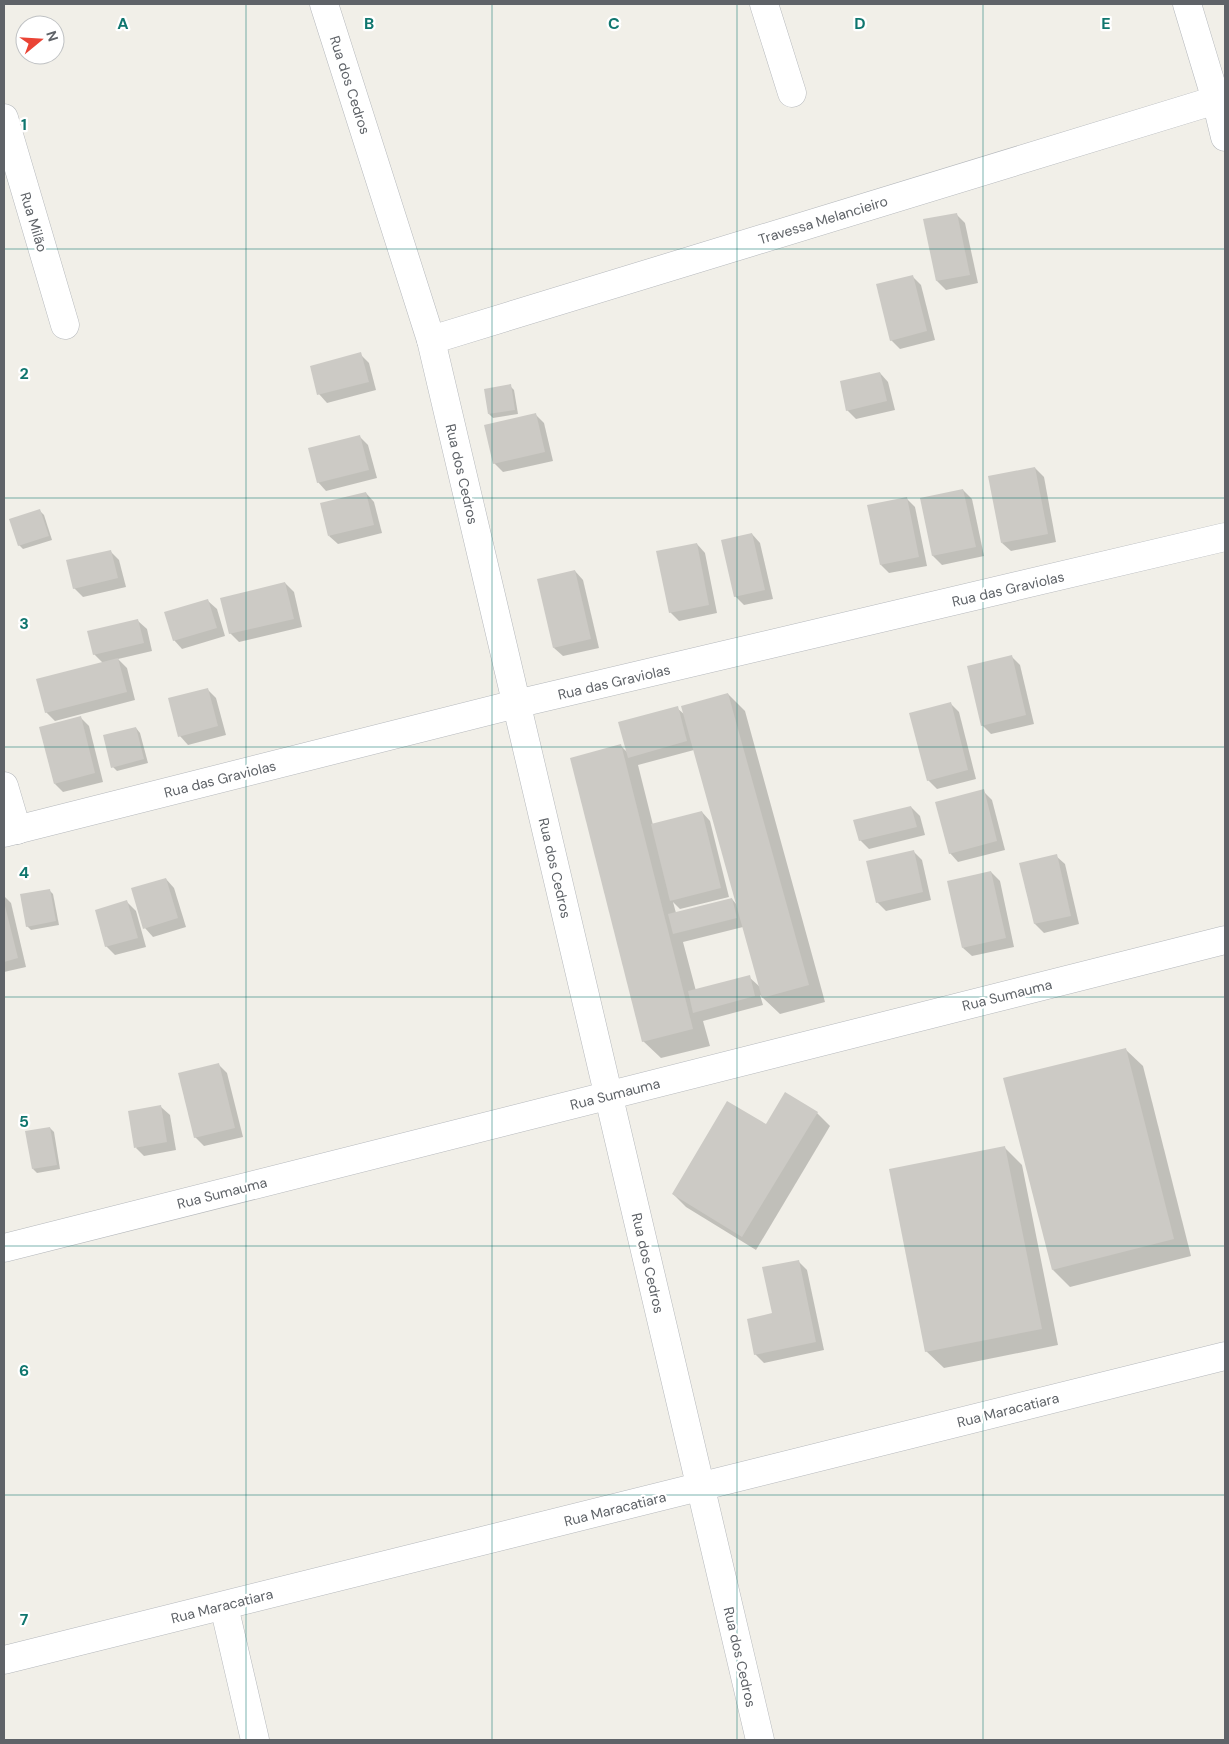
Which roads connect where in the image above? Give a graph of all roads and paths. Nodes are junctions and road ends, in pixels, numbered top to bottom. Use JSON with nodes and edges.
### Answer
{"nodes":[{"id":1,"x":324,"y":4,"type":"edge"},
{"id":2,"x":764,"y":4,"type":"edge"},
{"id":3,"x":1187,"y":4,"type":"edge"},
{"id":4,"x":792,"y":93,"type":"dead end"},
{"id":5,"x":1216,"y":100,"type":"junction"},
{"id":6,"x":4,"y":118,"type":"edge"},
{"id":7,"x":1225,"y":137,"type":"edge"},
{"id":8,"x":65,"y":325,"type":"dead end"},
{"id":9,"x":431,"y":340,"type":"junction"},
{"id":10,"x":1225,"y":538,"type":"edge"},
{"id":11,"x":516,"y":704,"type":"junction"},
{"id":12,"x":4,"y":786,"type":"edge"},
{"id":13,"x":10,"y":831,"type":"edge"},
{"id":14,"x":1225,"y":940,"type":"edge"},
{"id":15,"x":608,"y":1096,"type":"junction"},
{"id":16,"x":4,"y":1248,"type":"edge"},
{"id":17,"x":1225,"y":1356,"type":"edge"},
{"id":18,"x":701,"y":1488,"type":"junction"},
{"id":19,"x":224,"y":1606,"type":"junction"},
{"id":20,"x":4,"y":1660,"type":"edge"},
{"id":21,"x":255,"y":1740,"type":"edge"},
{"id":22,"x":760,"y":1740,"type":"edge"}],
"edges":[{"from":1,"to":9,"type":"street","name":"Rua dos Cedros"},
{"from":2,"to":4,"type":"street"},
{"from":3,"to":5,"type":"street"},
{"from":5,"to":7,"type":"street"},
{"from":5,"to":9,"type":"street","name":"Travessa Melancieiro"},
{"from":6,"to":8,"type":"street","name":"Rua Milão"},
{"from":9,"to":11,"type":"street","name":"Rua dos Cedros"},
{"from":10,"to":11,"type":"street","name":"Rua das Graviolas"},
{"from":11,"to":13,"type":"street","name":"Rua das Graviolas"},
{"from":11,"to":15,"type":"street","name":"Rua dos Cedros"},
{"from":12,"to":13,"type":"street"},
{"from":14,"to":15,"type":"street","name":"Rua Sumauma"},
{"from":15,"to":16,"type":"street","name":"Rua Sumauma"},
{"from":15,"to":18,"type":"street","name":"Rua dos Cedros"},
{"from":17,"to":18,"type":"street","name":"Rua Maracatiara"},
{"from":18,"to":19,"type":"street","name":"Rua Maracatiara"},
{"from":18,"to":22,"type":"street","name":"Rua dos Cedros"},
{"from":19,"to":20,"type":"street","name":"Rua Maracatiara"},
{"from":19,"to":21,"type":"street"}]}
